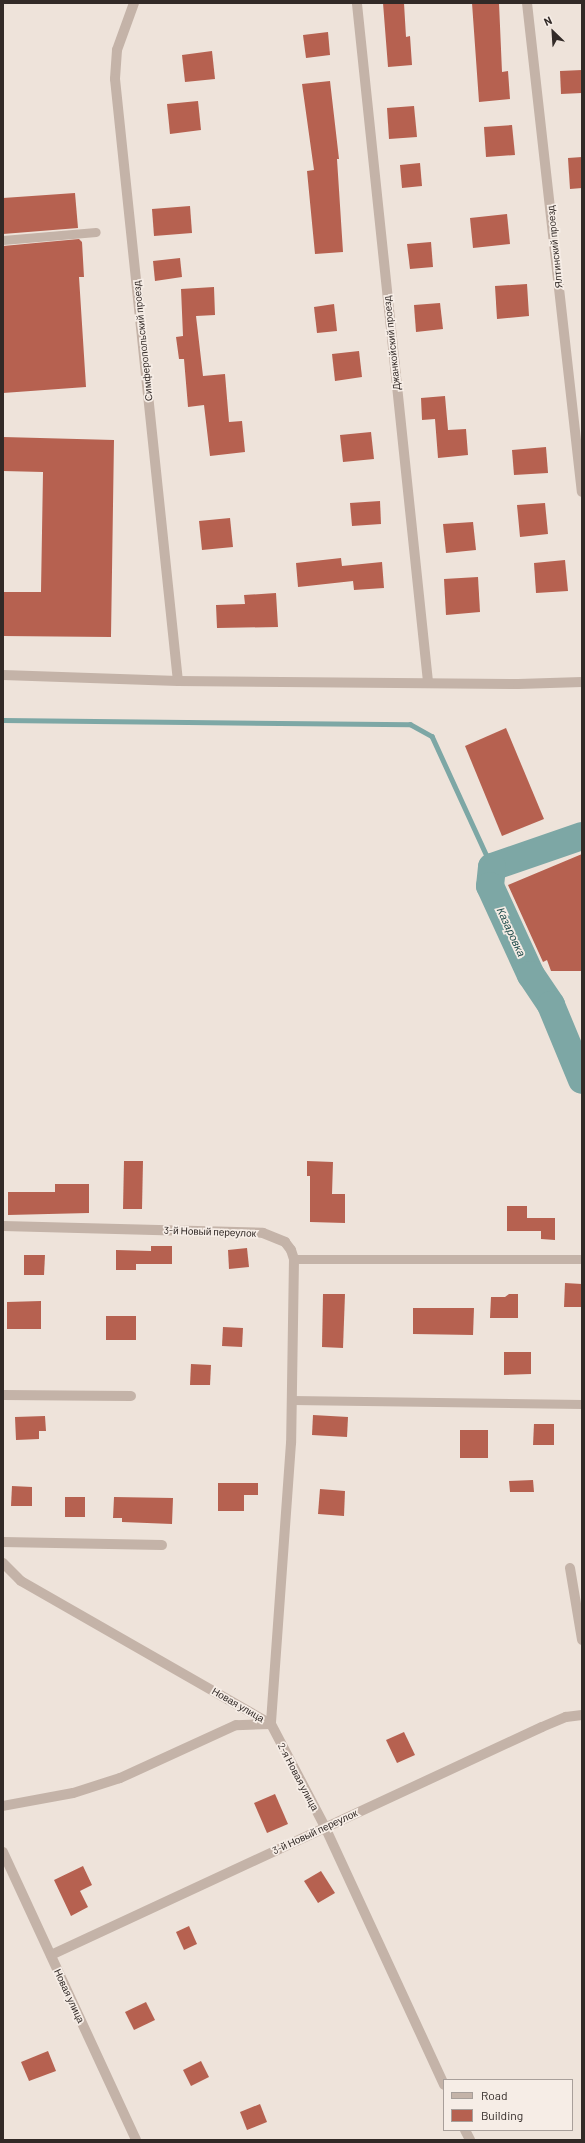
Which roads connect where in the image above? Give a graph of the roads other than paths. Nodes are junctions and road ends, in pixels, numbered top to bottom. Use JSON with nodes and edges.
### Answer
{"nodes":[{"id":1,"x":134,"y":3,"type":"edge"},
{"id":2,"x":527,"y":3,"type":"edge"},
{"id":3,"x":357,"y":4,"type":"dead end"},
{"id":4,"x":96,"y":232,"type":"dead end"},
{"id":5,"x":3,"y":240,"type":"edge"},
{"id":6,"x":582,"y":492,"type":"edge"},
{"id":7,"x":3,"y":675,"type":"edge"},
{"id":8,"x":178,"y":682,"type":"junction"},
{"id":9,"x":428,"y":682,"type":"junction"},
{"id":10,"x":582,"y":682,"type":"edge"},
{"id":11,"x":3,"y":1226,"type":"edge"},
{"id":12,"x":294,"y":1259,"type":"junction"},
{"id":13,"x":582,"y":1259,"type":"edge"},
{"id":14,"x":3,"y":1395,"type":"edge"},
{"id":15,"x":131,"y":1396,"type":"dead end"},
{"id":16,"x":292,"y":1400,"type":"junction"},
{"id":17,"x":582,"y":1404,"type":"edge"},
{"id":18,"x":3,"y":1542,"type":"edge"},
{"id":19,"x":162,"y":1545,"type":"dead end"},
{"id":20,"x":4,"y":1565,"type":"edge"},
{"id":21,"x":570,"y":1568,"type":"dead end"},
{"id":22,"x":582,"y":1640,"type":"edge"},
{"id":23,"x":582,"y":1714,"type":"edge"},
{"id":24,"x":271,"y":1724,"type":"junction"},
{"id":25,"x":3,"y":1806,"type":"edge"},
{"id":26,"x":325,"y":1827,"type":"junction"},
{"id":27,"x":3,"y":1852,"type":"edge"},
{"id":28,"x":51,"y":1955,"type":"junction"},
{"id":29,"x":443,"y":2083,"type":"edge"},
{"id":30,"x":466,"y":2131,"type":"edge"},
{"id":31,"x":136,"y":2140,"type":"edge"},
{"id":32,"x":470,"y":2140,"type":"edge"}],
"edges":[{"from":1,"to":8,"type":"street","name":"Симферопольский проезд"},
{"from":2,"to":6,"type":"street","name":"Ялтинский проезд"},
{"from":3,"to":9,"type":"street","name":"Джанкойский проезд"},
{"from":4,"to":5,"type":"lane"},
{"from":7,"to":8,"type":"street"},
{"from":8,"to":9,"type":"street"},
{"from":9,"to":10,"type":"street"},
{"from":11,"to":12,"type":"street","name":"3-й Новый переулок"},
{"from":12,"to":13,"type":"lane"},
{"from":12,"to":16,"type":"street","name":"3-й Новый переулок"},
{"from":14,"to":15,"type":"street"},
{"from":16,"to":17,"type":"lane"},
{"from":16,"to":24,"type":"street","name":"3-й Новый переулок"},
{"from":18,"to":19,"type":"street"},
{"from":20,"to":24,"type":"street","name":"Новая улица"},
{"from":21,"to":22,"type":"street"},
{"from":23,"to":26,"type":"street","name":"3-й Новый переулок"},
{"from":24,"to":25,"type":"street","name":"Новая улица"},
{"from":24,"to":26,"type":"street","name":"2-я Новая улица"},
{"from":26,"to":28,"type":"street","name":"3-й Новый переулок"},
{"from":26,"to":29,"type":"street","name":"2-я Новая улица"},
{"from":27,"to":28,"type":"street","name":"Новая улица"},
{"from":28,"to":31,"type":"street","name":"Новая улица"},
{"from":30,"to":32,"type":"street"}]}
